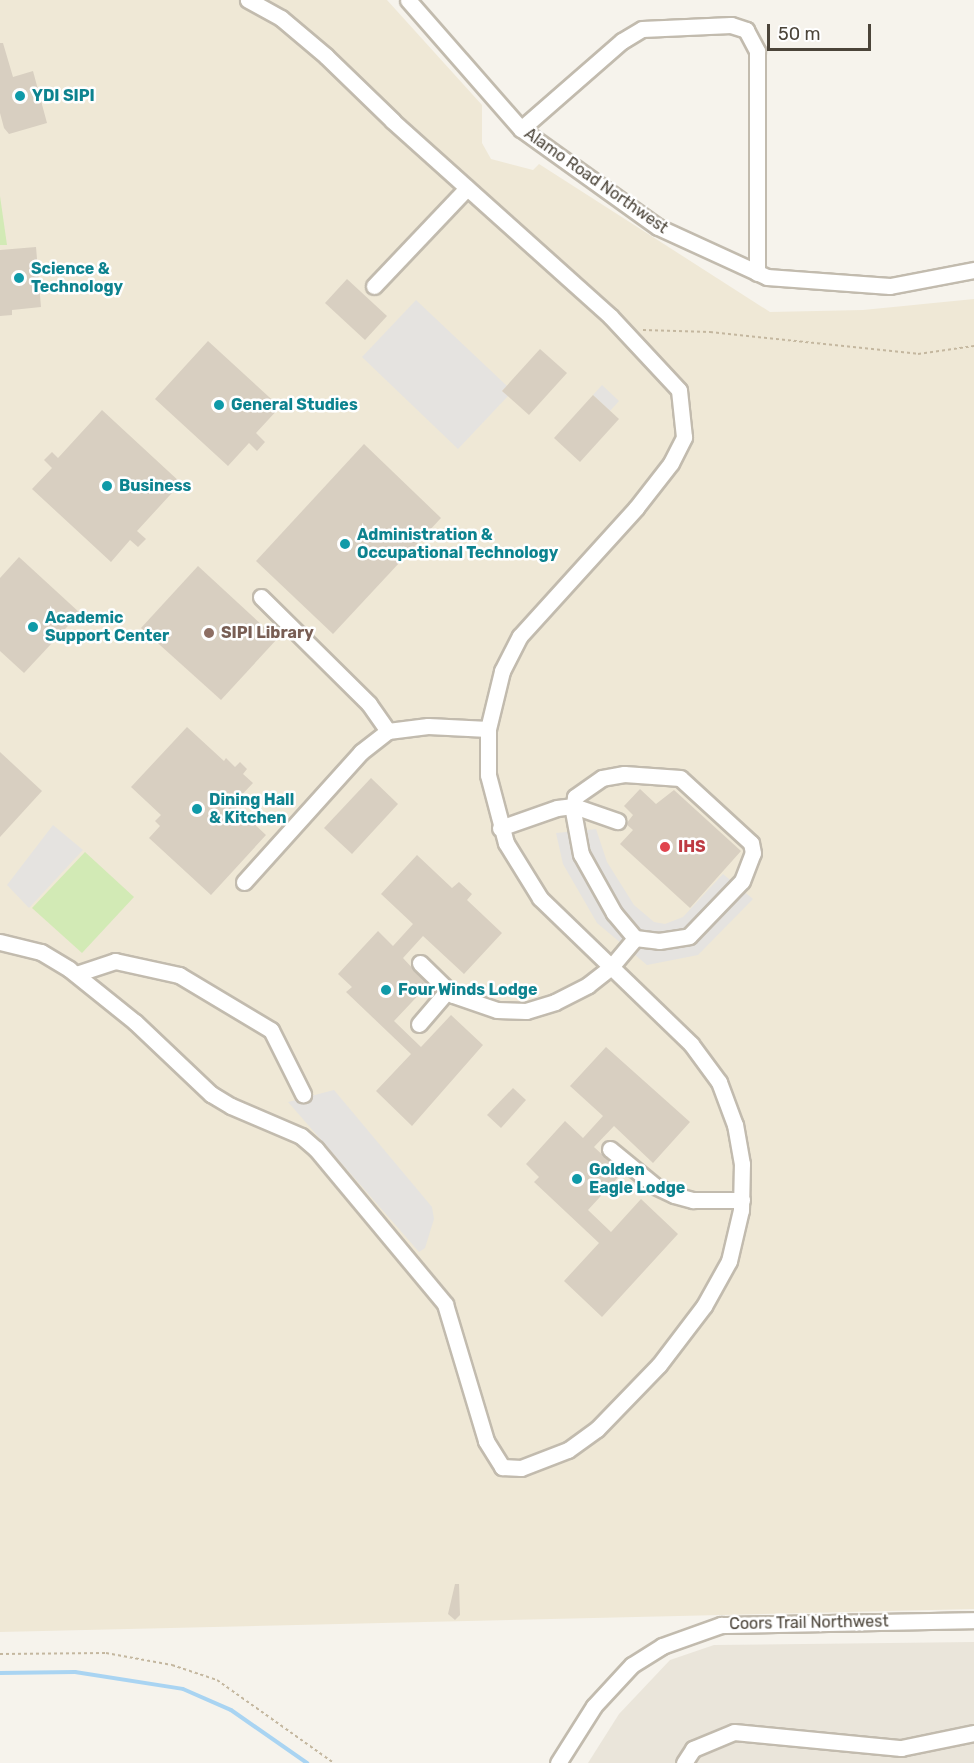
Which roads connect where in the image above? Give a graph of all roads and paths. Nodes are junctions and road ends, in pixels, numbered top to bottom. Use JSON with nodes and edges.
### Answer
{"nodes":[{"id":1,"x":248,"y":0,"type":"edge"},
{"id":2,"x":408,"y":0,"type":"edge"},
{"id":3,"x":521,"y":129,"type":"junction"},
{"id":4,"x":467,"y":188,"type":"junction"},
{"id":5,"x":974,"y":270,"type":"edge"},
{"id":6,"x":757,"y":273,"type":"junction"},
{"id":7,"x":374,"y":286,"type":"dead end"},
{"id":8,"x":622,"y":329,"type":"junction"},
{"id":9,"x":974,"y":346,"type":"edge"},
{"id":10,"x":261,"y":597,"type":"dead end"},
{"id":11,"x":488,"y":729,"type":"junction"},
{"id":12,"x":388,"y":731,"type":"junction"},
{"id":13,"x":574,"y":806,"type":"junction"},
{"id":14,"x":617,"y":821,"type":"dead end"},
{"id":15,"x":500,"y":828,"type":"junction"},
{"id":16,"x":244,"y":882,"type":"dead end"},
{"id":17,"x":635,"y":938,"type":"junction"},
{"id":18,"x":0,"y":942,"type":"edge"},
{"id":19,"x":420,"y":963,"type":"dead end"},
{"id":20,"x":611,"y":966,"type":"junction"},
{"id":21,"x":76,"y":974,"type":"junction"},
{"id":22,"x":448,"y":990,"type":"junction"},
{"id":23,"x":419,"y":1024,"type":"dead end"},
{"id":24,"x":303,"y":1094,"type":"dead end"},
{"id":25,"x":610,"y":1149,"type":"dead end"},
{"id":26,"x":742,"y":1200,"type":"junction"},
{"id":27,"x":974,"y":1620,"type":"edge"},
{"id":28,"x":0,"y":1654,"type":"edge"},
{"id":29,"x":974,"y":1733,"type":"edge"},
{"id":30,"x":334,"y":1763,"type":"edge"},
{"id":31,"x":558,"y":1763,"type":"edge"},
{"id":32,"x":684,"y":1763,"type":"edge"}],
"edges":[{"from":1,"to":4,"type":"street"},
{"from":2,"to":3,"type":"street","name":"Alamo Road Northwest"},
{"from":3,"to":6,"type":"street","name":"Alamo Road Northwest"},
{"from":3,"to":6,"type":"street"},
{"from":4,"to":7,"type":"street"},
{"from":4,"to":8,"type":"street"},
{"from":5,"to":6,"type":"street","name":"Alamo Road Northwest"},
{"from":8,"to":9,"type":"path"},
{"from":8,"to":11,"type":"street"},
{"from":10,"to":12,"type":"street"},
{"from":11,"to":12,"type":"street"},
{"from":11,"to":15,"type":"street"},
{"from":12,"to":16,"type":"street"},
{"from":13,"to":14,"type":"street"},
{"from":13,"to":15,"type":"street"},
{"from":13,"to":17,"type":"street"},
{"from":13,"to":17,"type":"street"},
{"from":15,"to":20,"type":"street"},
{"from":17,"to":20,"type":"street"},
{"from":18,"to":21,"type":"street"},
{"from":19,"to":22,"type":"street"},
{"from":20,"to":22,"type":"street"},
{"from":20,"to":26,"type":"street"},
{"from":21,"to":24,"type":"street"},
{"from":21,"to":26,"type":"street"},
{"from":22,"to":23,"type":"street"},
{"from":25,"to":26,"type":"street"},
{"from":27,"to":31,"type":"street","name":"Coors Trail Northwest"},
{"from":28,"to":30,"type":"path"},
{"from":29,"to":32,"type":"street"}]}
